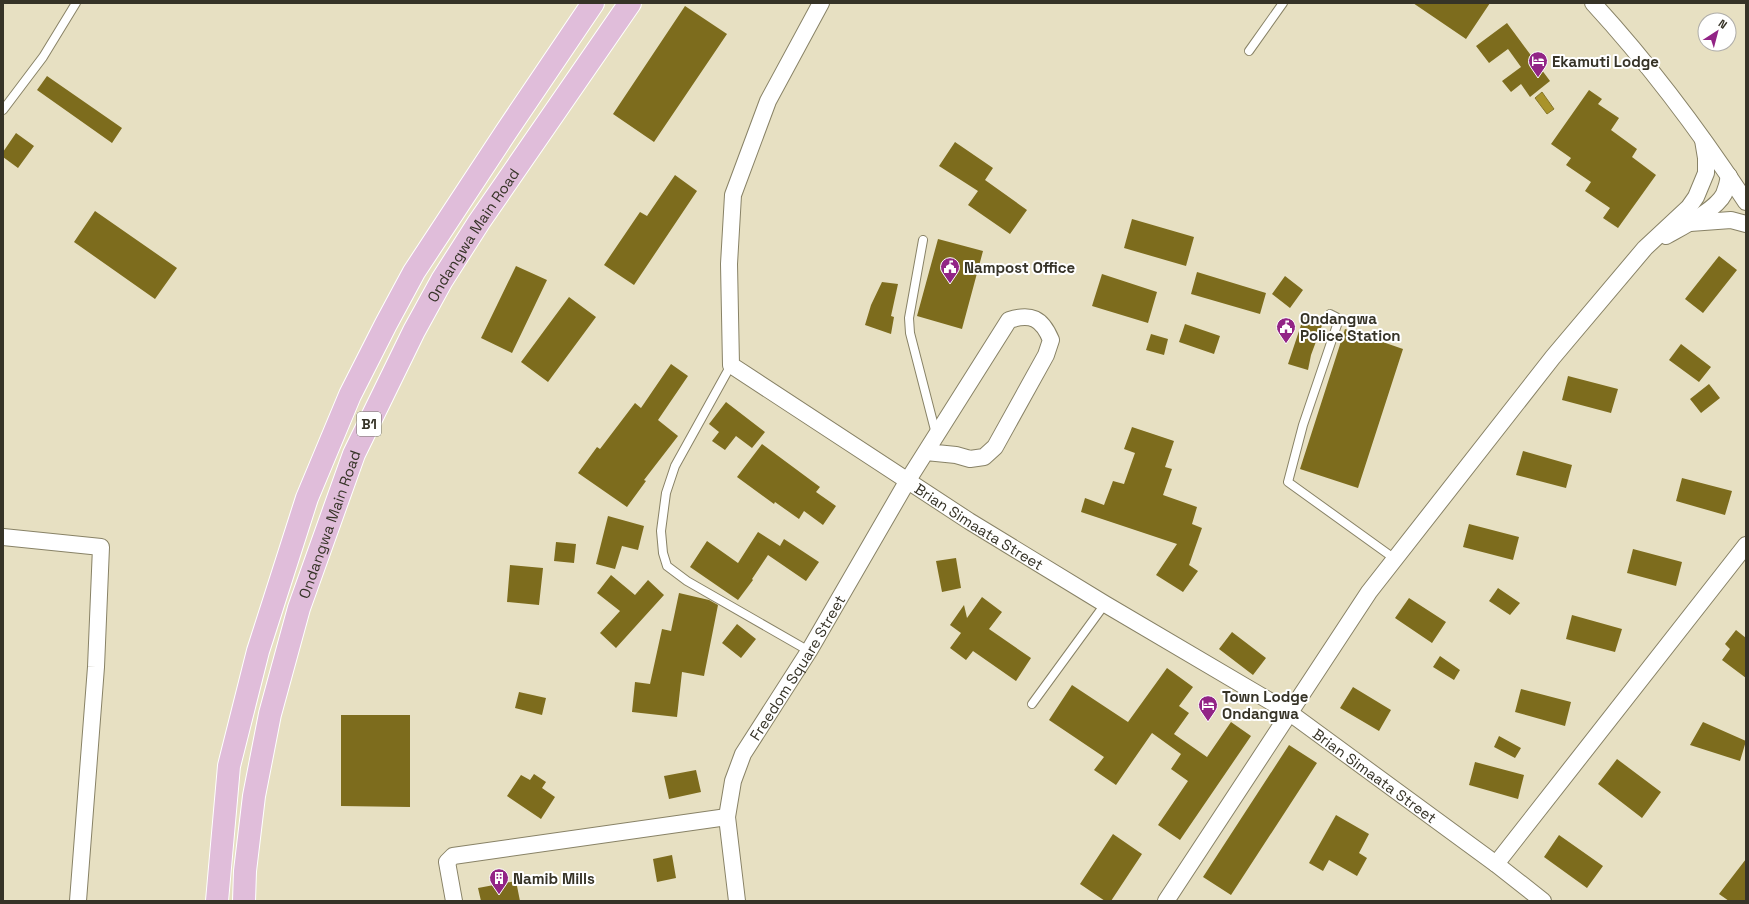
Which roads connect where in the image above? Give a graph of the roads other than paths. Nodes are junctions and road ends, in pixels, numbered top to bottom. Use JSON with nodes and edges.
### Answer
{"nodes":[{"id":1,"x":76,"y":3,"type":"edge"},
{"id":2,"x":593,"y":3,"type":"edge"},
{"id":3,"x":630,"y":3,"type":"edge"},
{"id":4,"x":821,"y":3,"type":"edge"},
{"id":5,"x":1283,"y":3,"type":"edge"},
{"id":6,"x":1593,"y":3,"type":"edge"},
{"id":7,"x":1249,"y":51,"type":"dead end"},
{"id":8,"x":3,"y":110,"type":"edge"},
{"id":9,"x":1703,"y":140,"type":"junction"},
{"id":10,"x":1729,"y":176,"type":"junction"},
{"id":11,"x":1746,"y":202,"type":"edge"},
{"id":12,"x":1690,"y":223,"type":"junction"},
{"id":13,"x":1746,"y":224,"type":"edge"},
{"id":14,"x":923,"y":240,"type":"dead end"},
{"id":15,"x":1645,"y":248,"type":"junction"},
{"id":16,"x":1330,"y":314,"type":"dead end"},
{"id":17,"x":731,"y":365,"type":"junction"},
{"id":18,"x":937,"y":435,"type":"junction"},
{"id":19,"x":926,"y":452,"type":"junction"},
{"id":20,"x":908,"y":480,"type":"junction"},
{"id":21,"x":3,"y":537,"type":"edge"},
{"id":22,"x":1746,"y":545,"type":"edge"},
{"id":23,"x":1395,"y":559,"type":"junction"},
{"id":24,"x":1105,"y":604,"type":"junction"},
{"id":25,"x":808,"y":651,"type":"junction"},
{"id":26,"x":1032,"y":704,"type":"dead end"},
{"id":27,"x":1290,"y":713,"type":"junction"},
{"id":28,"x":727,"y":817,"type":"junction"},
{"id":29,"x":1496,"y":864,"type":"junction"},
{"id":30,"x":78,"y":901,"type":"edge"},
{"id":31,"x":217,"y":901,"type":"edge"},
{"id":32,"x":244,"y":901,"type":"edge"},
{"id":33,"x":454,"y":901,"type":"edge"},
{"id":34,"x":737,"y":901,"type":"edge"},
{"id":35,"x":1166,"y":901,"type":"edge"},
{"id":36,"x":1543,"y":901,"type":"edge"}],
"edges":[{"from":1,"to":8,"type":"lane"},
{"from":2,"to":31,"type":"main road","name":"Ondangwa Main Road","number":"B1"},
{"from":3,"to":32,"type":"main road","name":"Ondangwa Main Road","number":"B1"},
{"from":4,"to":17,"type":"street"},
{"from":5,"to":7,"type":"lane"},
{"from":6,"to":9,"type":"street"},
{"from":9,"to":10,"type":"street"},
{"from":9,"to":15,"type":"street"},
{"from":10,"to":11,"type":"street"},
{"from":10,"to":12,"type":"street"},
{"from":12,"to":13,"type":"street"},
{"from":12,"to":15,"type":"street"},
{"from":14,"to":18,"type":"lane"},
{"from":15,"to":23,"type":"street"},
{"from":16,"to":23,"type":"lane"},
{"from":17,"to":20,"type":"street","name":"Brian Simaata Street"},
{"from":17,"to":25,"type":"lane"},
{"from":18,"to":19,"type":"street","name":"Freedom Square Street"},
{"from":18,"to":19,"type":"street","name":"Freedom Square Street"},
{"from":19,"to":20,"type":"street","name":"Freedom Square Street"},
{"from":20,"to":24,"type":"street","name":"Brian Simaata Street"},
{"from":20,"to":25,"type":"street","name":"Freedom Square Street"},
{"from":21,"to":30,"type":"street"},
{"from":22,"to":29,"type":"street"},
{"from":23,"to":27,"type":"street"},
{"from":24,"to":26,"type":"lane"},
{"from":24,"to":27,"type":"street","name":"Brian Simaata Street"},
{"from":25,"to":28,"type":"street","name":"Freedom Square Street"},
{"from":27,"to":29,"type":"street","name":"Brian Simaata Street"},
{"from":27,"to":35,"type":"street"},
{"from":28,"to":33,"type":"street"},
{"from":28,"to":34,"type":"street","name":"Freedom Square Street"},
{"from":29,"to":36,"type":"street","name":"Brian Simaata Street"}]}
